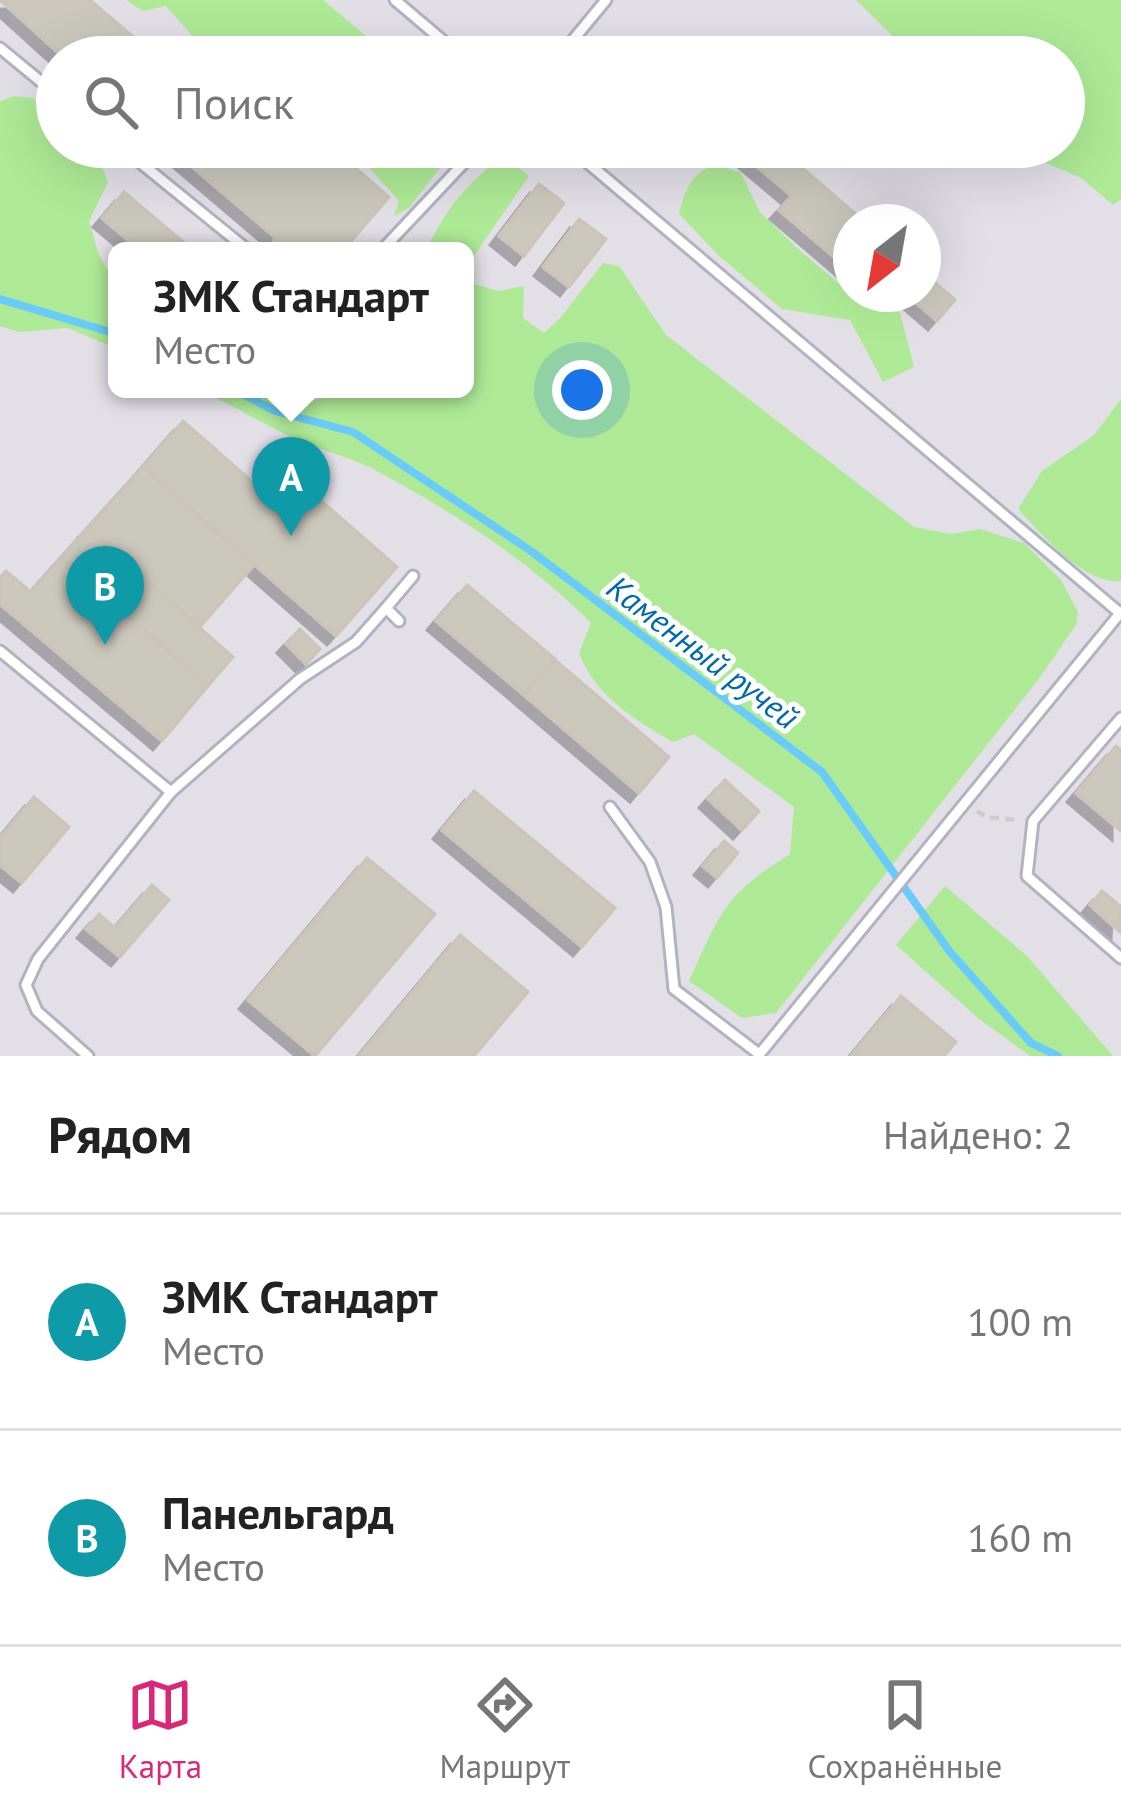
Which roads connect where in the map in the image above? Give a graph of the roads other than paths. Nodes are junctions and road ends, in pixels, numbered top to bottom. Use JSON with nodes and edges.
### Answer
{"nodes":[{"id":1,"x":395,"y":0,"type":"edge"},
{"id":2,"x":606,"y":0,"type":"edge"},
{"id":3,"x":437,"y":36,"type":"edge"},
{"id":4,"x":576,"y":36,"type":"edge"},
{"id":5,"x":0,"y":48,"type":"edge"},
{"id":6,"x":36,"y":78,"type":"edge"},
{"id":7,"x":147,"y":168,"type":"edge"},
{"id":8,"x":459,"y":168,"type":"edge"},
{"id":9,"x":594,"y":168,"type":"edge"},
{"id":10,"x":238,"y":242,"type":"edge"},
{"id":11,"x":389,"y":242,"type":"edge"},
{"id":12,"x":413,"y":576,"type":"dead end"},
{"id":13,"x":386,"y":608,"type":"junction"},
{"id":14,"x":1121,"y":613,"type":"edge"},
{"id":15,"x":399,"y":621,"type":"dead end"},
{"id":16,"x":0,"y":651,"type":"edge"},
{"id":17,"x":1120,"y":722,"type":"edge"},
{"id":18,"x":171,"y":792,"type":"junction"},
{"id":19,"x":610,"y":807,"type":"dead end"},
{"id":20,"x":1121,"y":958,"type":"edge"},
{"id":21,"x":759,"y":1055,"type":"edge"},
{"id":22,"x":88,"y":1056,"type":"edge"}],
"edges":[{"from":1,"to":3,"type":"lane"},
{"from":2,"to":4,"type":"lane"},
{"from":5,"to":6,"type":"lane"},
{"from":7,"to":10,"type":"lane"},
{"from":8,"to":11,"type":"lane"},
{"from":9,"to":14,"type":"lane"},
{"from":12,"to":13,"type":"lane"},
{"from":13,"to":15,"type":"lane"},
{"from":13,"to":18,"type":"lane"},
{"from":14,"to":21,"type":"lane"},
{"from":16,"to":18,"type":"lane"},
{"from":17,"to":20,"type":"lane"},
{"from":18,"to":22,"type":"lane"},
{"from":19,"to":21,"type":"lane"}]}
